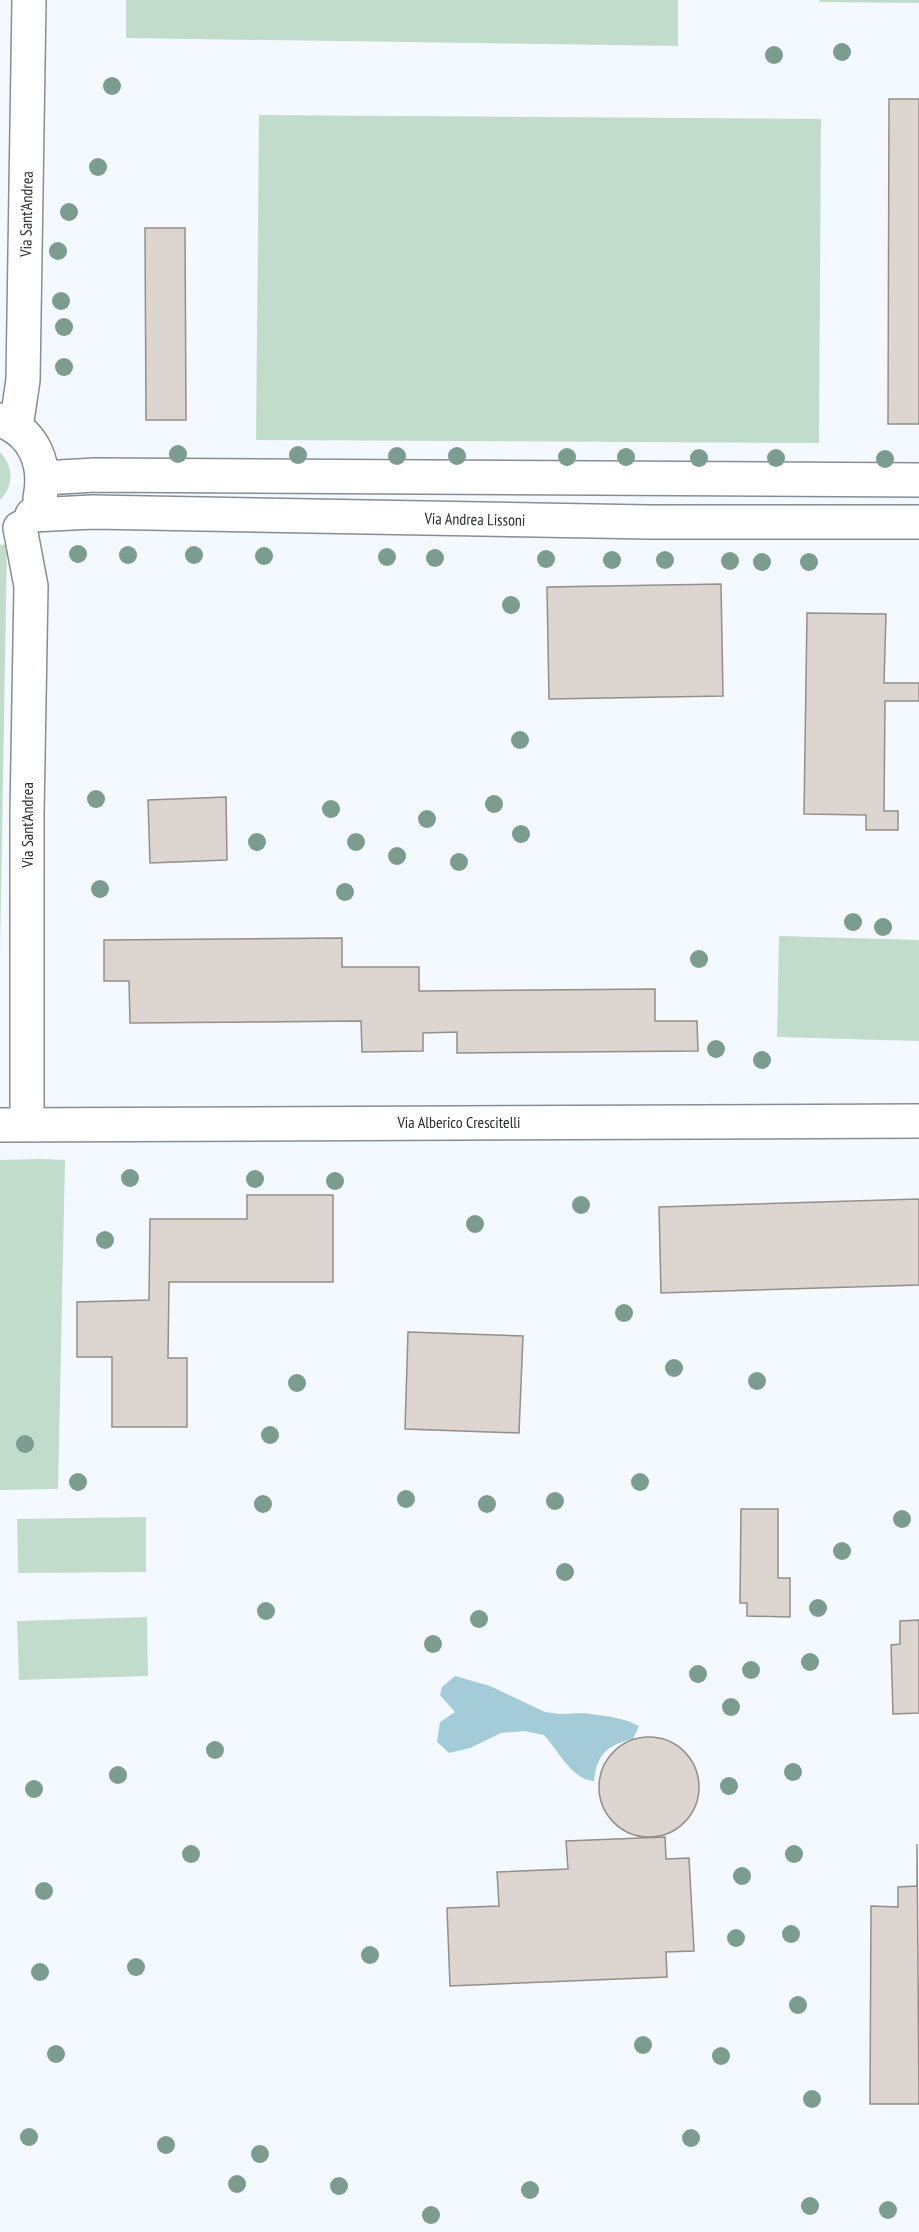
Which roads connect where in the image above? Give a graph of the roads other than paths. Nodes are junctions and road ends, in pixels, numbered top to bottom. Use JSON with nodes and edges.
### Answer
{"nodes":[{"id":1,"x":29,"y":0,"type":"edge"},
{"id":2,"x":8,"y":424,"type":"edge"},
{"id":3,"x":43,"y":478,"type":"junction"},
{"id":4,"x":919,"y":480,"type":"edge"},
{"id":5,"x":919,"y":522,"type":"edge"},
{"id":6,"x":17,"y":527,"type":"edge"},
{"id":7,"x":919,"y":1121,"type":"edge"},
{"id":8,"x":13,"y":1124,"type":"edge"}],
"edges":[{"from":1,"to":2,"type":"street","name":"Via Sant'Andrea"},
{"from":2,"to":3,"type":"street"},
{"from":3,"to":4,"type":"street"},
{"from":3,"to":6,"type":"street"},
{"from":5,"to":6,"type":"street","name":"Via Andrea Lissoni"},
{"from":6,"to":8,"type":"street","name":"Via Sant'Andrea"},
{"from":7,"to":8,"type":"street","name":"Via Alberico Crescitelli"}]}
